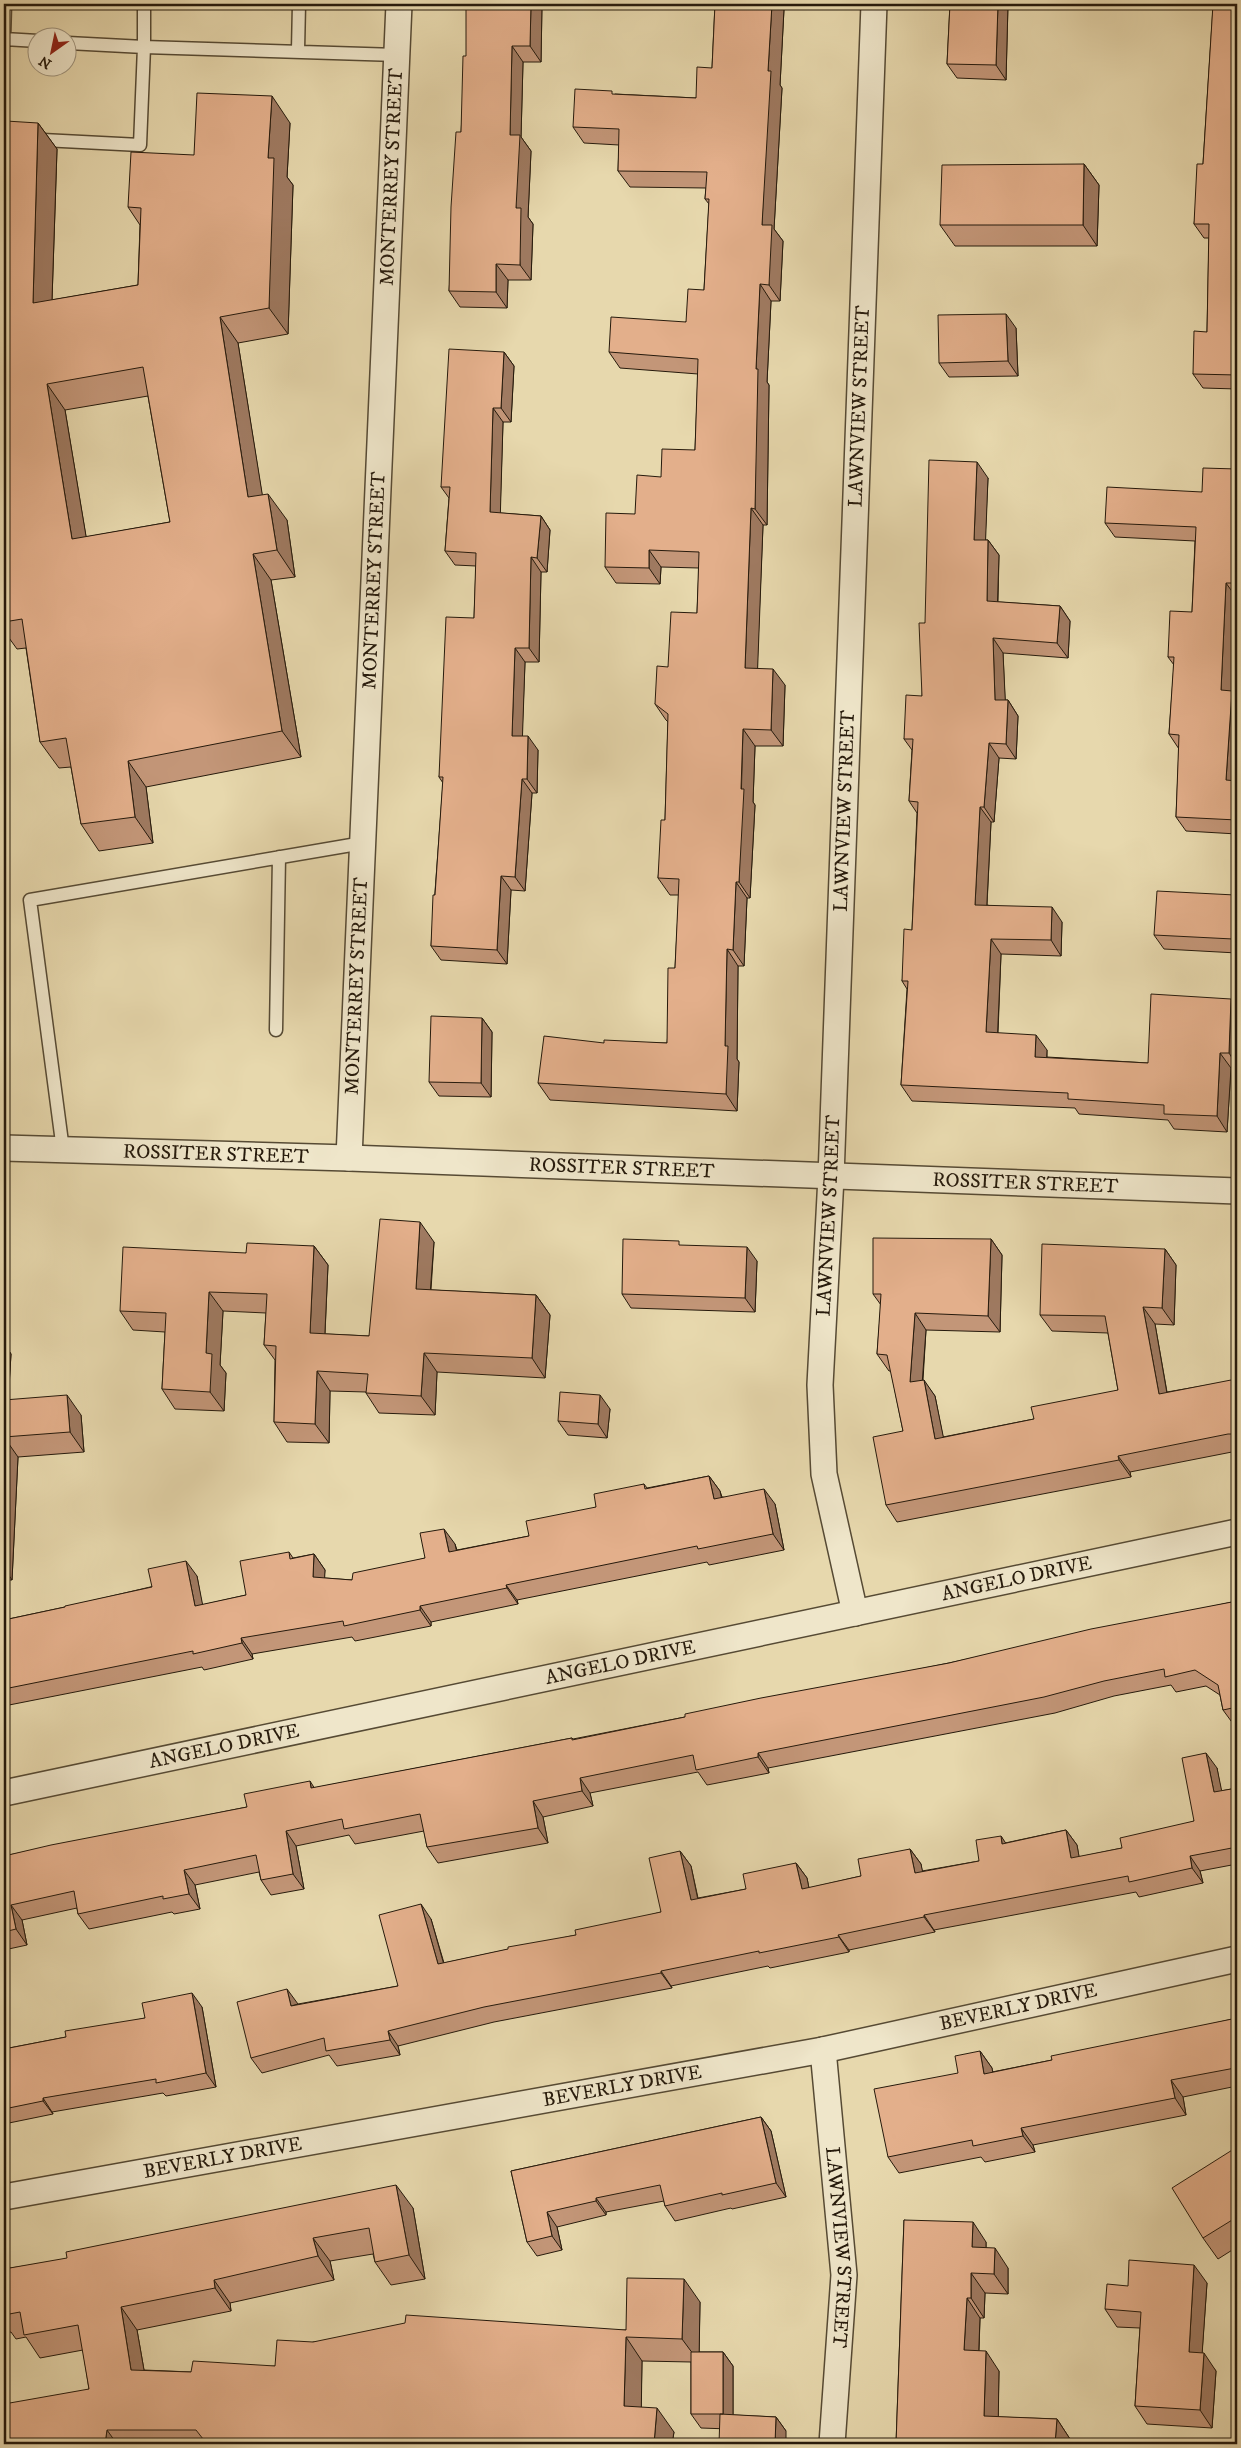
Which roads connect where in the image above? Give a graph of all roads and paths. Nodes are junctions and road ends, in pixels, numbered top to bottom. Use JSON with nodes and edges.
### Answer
{"nodes":[{"id":1,"x":5,"y":4,"type":"edge"},
{"id":2,"x":144,"y":4,"type":"edge"},
{"id":3,"x":299,"y":4,"type":"edge"},
{"id":4,"x":399,"y":4,"type":"edge"},
{"id":5,"x":874,"y":4,"type":"edge"},
{"id":6,"x":4,"y":41,"type":"edge"},
{"id":7,"x":28,"y":41,"type":"edge"},
{"id":8,"x":78,"y":43,"type":"edge"},
{"id":9,"x":144,"y":46,"type":"junction"},
{"id":10,"x":298,"y":50,"type":"junction"},
{"id":11,"x":397,"y":55,"type":"junction"},
{"id":12,"x":4,"y":138,"type":"edge"},
{"id":13,"x":363,"y":843,"type":"junction"},
{"id":14,"x":279,"y":857,"type":"junction"},
{"id":15,"x":276,"y":1030,"type":"dead end"},
{"id":16,"x":4,"y":1148,"type":"edge"},
{"id":17,"x":63,"y":1150,"type":"junction"},
{"id":18,"x":349,"y":1158,"type":"junction"},
{"id":19,"x":831,"y":1177,"type":"junction"},
{"id":20,"x":1237,"y":1191,"type":"edge"},
{"id":21,"x":1237,"y":1532,"type":"edge"},
{"id":22,"x":855,"y":1613,"type":"junction"},
{"id":23,"x":4,"y":1793,"type":"edge"},
{"id":24,"x":1237,"y":1959,"type":"edge"},
{"id":25,"x":823,"y":2050,"type":"junction"},
{"id":26,"x":4,"y":2197,"type":"edge"},
{"id":27,"x":832,"y":2444,"type":"edge"}],
"edges":[{"from":1,"to":6,"type":"lane"},
{"from":2,"to":9,"type":"lane"},
{"from":3,"to":10,"type":"lane"},
{"from":4,"to":11,"type":"street","name":"MONTERREY STREET"},
{"from":5,"to":19,"type":"street","name":"LAWNVIEW STREET"},
{"from":6,"to":7,"type":"lane"},
{"from":8,"to":9,"type":"lane"},
{"from":9,"to":10,"type":"lane"},
{"from":9,"to":12,"type":"lane"},
{"from":10,"to":11,"type":"lane"},
{"from":11,"to":13,"type":"street","name":"MONTERREY STREET"},
{"from":13,"to":14,"type":"lane"},
{"from":13,"to":18,"type":"street","name":"MONTERREY STREET"},
{"from":14,"to":15,"type":"lane"},
{"from":14,"to":17,"type":"lane"},
{"from":16,"to":17,"type":"street","name":"ROSSITER STREET"},
{"from":17,"to":18,"type":"street","name":"ROSSITER STREET"},
{"from":18,"to":19,"type":"street","name":"ROSSITER STREET"},
{"from":19,"to":20,"type":"street","name":"ROSSITER STREET"},
{"from":19,"to":22,"type":"street","name":"LAWNVIEW STREET"},
{"from":21,"to":22,"type":"street","name":"ANGELO DRIVE"},
{"from":22,"to":23,"type":"street","name":"ANGELO DRIVE"},
{"from":24,"to":25,"type":"street","name":"BEVERLY DRIVE"},
{"from":25,"to":26,"type":"street","name":"BEVERLY DRIVE"},
{"from":25,"to":27,"type":"street","name":"LAWNVIEW STREET"}]}
